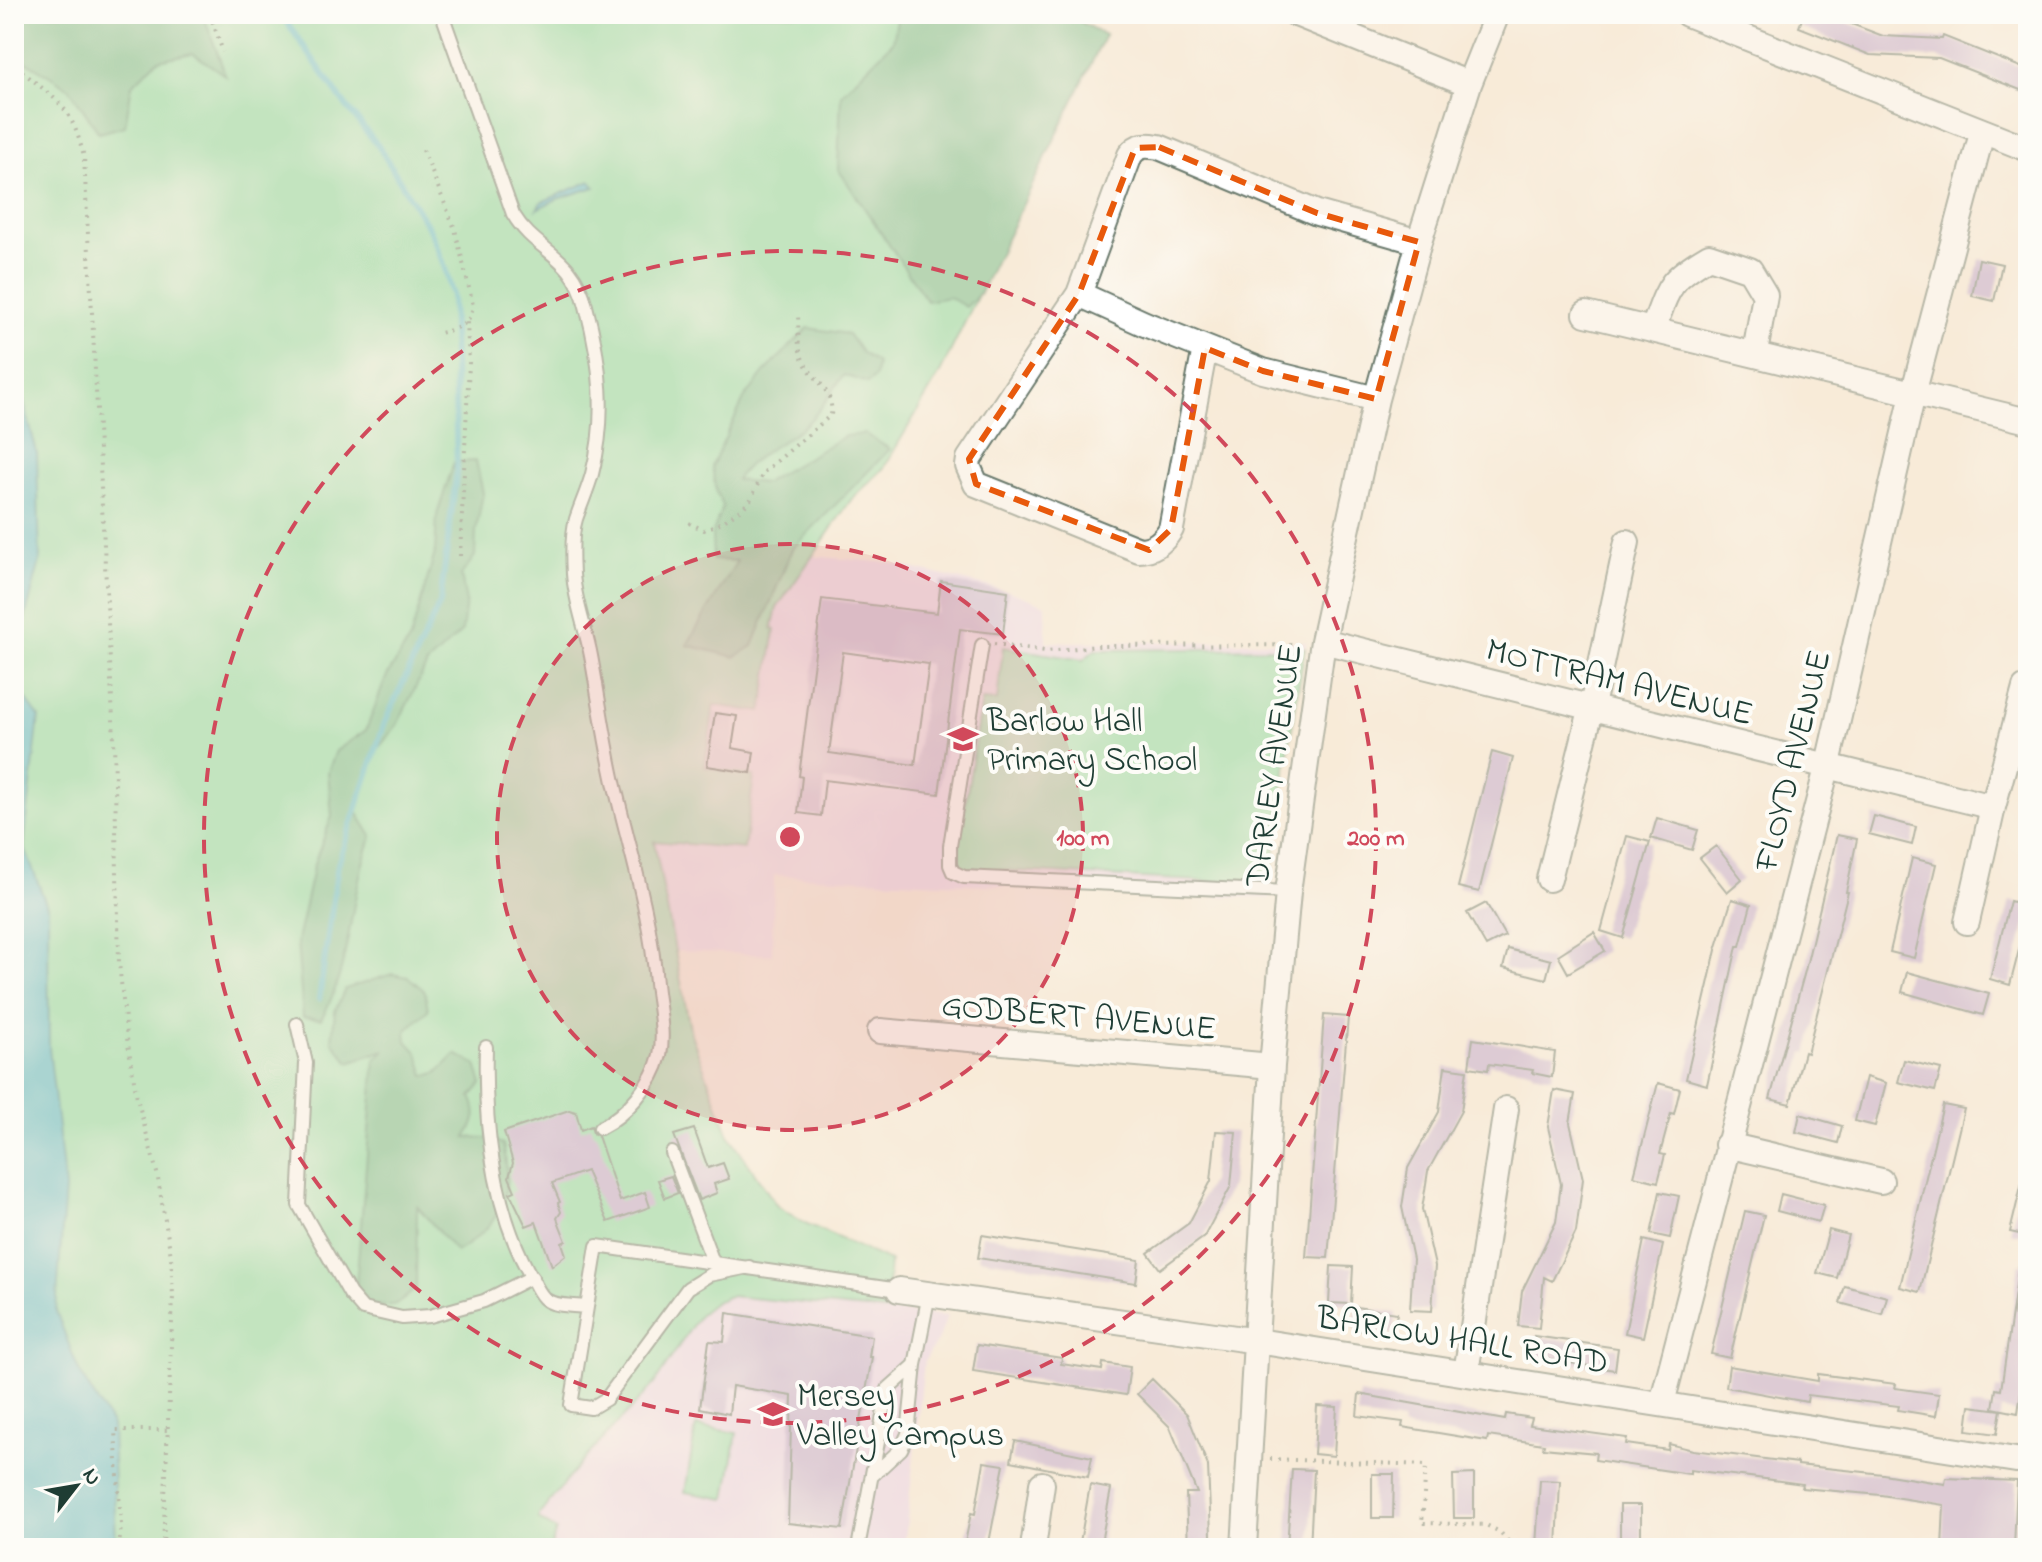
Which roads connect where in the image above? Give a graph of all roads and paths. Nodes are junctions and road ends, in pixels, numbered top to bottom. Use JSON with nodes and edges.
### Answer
{"nodes":[{"id":1,"x":210,"y":14,"type":"edge"},
{"id":2,"x":442,"y":14,"type":"edge"},
{"id":3,"x":1296,"y":14,"type":"edge"},
{"id":4,"x":1497,"y":14,"type":"edge"},
{"id":5,"x":1687,"y":14,"type":"edge"},
{"id":6,"x":1747,"y":24,"type":"edge"},
{"id":7,"x":223,"y":52,"type":"dead end"},
{"id":8,"x":14,"y":70,"type":"edge"},
{"id":9,"x":1469,"y":84,"type":"junction"},
{"id":10,"x":1982,"y":133,"type":"junction"},
{"id":11,"x":2028,"y":149,"type":"edge"},
{"id":12,"x":423,"y":150,"type":"dead end"},
{"id":13,"x":1419,"y":242,"type":"junction"},
{"id":14,"x":1079,"y":294,"type":"junction"},
{"id":15,"x":1586,"y":314,"type":"dead end"},
{"id":16,"x":798,"y":316,"type":"dead end"},
{"id":17,"x":467,"y":322,"type":"junction"},
{"id":18,"x":1653,"y":329,"type":"junction"},
{"id":19,"x":435,"y":334,"type":"dead end"},
{"id":20,"x":1205,"y":348,"type":"junction"},
{"id":21,"x":1755,"y":353,"type":"junction"},
{"id":22,"x":1913,"y":394,"type":"junction"},
{"id":23,"x":1376,"y":399,"type":"junction"},
{"id":24,"x":2028,"y":421,"type":"edge"},
{"id":25,"x":689,"y":523,"type":"dead end"},
{"id":26,"x":1627,"y":542,"type":"dead end"},
{"id":27,"x":460,"y":556,"type":"dead end"},
{"id":28,"x":1323,"y":641,"type":"junction"},
{"id":29,"x":988,"y":644,"type":"joint"},
{"id":30,"x":2025,"y":688,"type":"dead end"},
{"id":31,"x":1592,"y":706,"type":"junction"},
{"id":32,"x":1827,"y":768,"type":"junction"},
{"id":33,"x":1993,"y":807,"type":"junction"},
{"id":34,"x":1549,"y":879,"type":"dead end"},
{"id":35,"x":1288,"y":892,"type":"junction"},
{"id":36,"x":1967,"y":922,"type":"dead end"},
{"id":37,"x":297,"y":1024,"type":"dead end"},
{"id":38,"x":880,"y":1031,"type":"dead end"},
{"id":39,"x":486,"y":1047,"type":"dead end"},
{"id":40,"x":1272,"y":1066,"type":"junction"},
{"id":41,"x":1506,"y":1109,"type":"dead end"},
{"id":42,"x":600,"y":1128,"type":"dead end"},
{"id":43,"x":1727,"y":1145,"type":"junction"},
{"id":44,"x":672,"y":1153,"type":"dead end"},
{"id":45,"x":1881,"y":1181,"type":"dead end"},
{"id":46,"x":713,"y":1262,"type":"junction"},
{"id":47,"x":749,"y":1267,"type":"junction"},
{"id":48,"x":532,"y":1277,"type":"junction"},
{"id":49,"x":899,"y":1290,"type":"joint"},
{"id":50,"x":929,"y":1294,"type":"junction"},
{"id":51,"x":585,"y":1307,"type":"junction"},
{"id":52,"x":1257,"y":1341,"type":"junction"},
{"id":53,"x":915,"y":1365,"type":"junction"},
{"id":54,"x":1466,"y":1373,"type":"junction"},
{"id":55,"x":1662,"y":1403,"type":"junction"},
{"id":56,"x":168,"y":1430,"type":"junction"},
{"id":57,"x":1250,"y":1458,"type":"junction"},
{"id":58,"x":2016,"y":1460,"type":"dead end"},
{"id":59,"x":873,"y":1475,"type":"junction"},
{"id":60,"x":1042,"y":1484,"type":"dead end"},
{"id":61,"x":119,"y":1548,"type":"edge"},
{"id":62,"x":163,"y":1548,"type":"edge"},
{"id":63,"x":858,"y":1548,"type":"edge"},
{"id":64,"x":1033,"y":1548,"type":"edge"},
{"id":65,"x":1244,"y":1548,"type":"edge"},
{"id":66,"x":1514,"y":1548,"type":"edge"}],
"edges":[{"from":1,"to":7,"type":"path"},
{"from":2,"to":42,"type":"lane"},
{"from":3,"to":9,"type":"street"},
{"from":4,"to":9,"type":"street","name":"DARLEY AVENUE"},
{"from":5,"to":6,"type":"street"},
{"from":6,"to":10,"type":"street"},
{"from":8,"to":56,"type":"path"},
{"from":9,"to":13,"type":"street","name":"DARLEY AVENUE"},
{"from":10,"to":11,"type":"street"},
{"from":10,"to":22,"type":"street","name":"FLOYD AVENUE"},
{"from":12,"to":17,"type":"path"},
{"from":13,"to":14,"type":"street"},
{"from":13,"to":23,"type":"street","name":"DARLEY AVENUE"},
{"from":14,"to":20,"type":"street"},
{"from":14,"to":20,"type":"street"},
{"from":15,"to":18,"type":"street"},
{"from":16,"to":25,"type":"path"},
{"from":17,"to":19,"type":"path"},
{"from":17,"to":27,"type":"path"},
{"from":18,"to":21,"type":"street"},
{"from":18,"to":21,"type":"street"},
{"from":20,"to":23,"type":"street"},
{"from":21,"to":22,"type":"street"},
{"from":22,"to":24,"type":"street"},
{"from":22,"to":32,"type":"street","name":"FLOYD AVENUE"},
{"from":23,"to":28,"type":"street","name":"DARLEY AVENUE"},
{"from":26,"to":31,"type":"street"},
{"from":28,"to":29,"type":"path"},
{"from":28,"to":31,"type":"street","name":"MOTTRAM AVENUE"},
{"from":28,"to":35,"type":"street","name":"DARLEY AVENUE"},
{"from":29,"to":35,"type":"lane"},
{"from":30,"to":33,"type":"street"},
{"from":31,"to":32,"type":"street","name":"MOTTRAM AVENUE"},
{"from":31,"to":34,"type":"street"},
{"from":32,"to":33,"type":"street","name":"MOTTRAM AVENUE"},
{"from":32,"to":43,"type":"street","name":"FLOYD AVENUE"},
{"from":33,"to":36,"type":"street"},
{"from":35,"to":40,"type":"street","name":"DARLEY AVENUE"},
{"from":37,"to":48,"type":"lane"},
{"from":38,"to":40,"type":"street","name":"GODBERT AVENUE"},
{"from":39,"to":48,"type":"lane"},
{"from":40,"to":52,"type":"street","name":"DARLEY AVENUE"},
{"from":41,"to":54,"type":"street"},
{"from":43,"to":45,"type":"street"},
{"from":43,"to":55,"type":"street","name":"FLOYD AVENUE"},
{"from":44,"to":46,"type":"lane"},
{"from":46,"to":47,"type":"lane"},
{"from":46,"to":51,"type":"lane"},
{"from":47,"to":49,"type":"lane"},
{"from":47,"to":51,"type":"lane"},
{"from":48,"to":51,"type":"lane"},
{"from":49,"to":50,"type":"street","name":"BARLOW HALL ROAD"},
{"from":50,"to":52,"type":"street","name":"BARLOW HALL ROAD"},
{"from":50,"to":53,"type":"lane"},
{"from":52,"to":54,"type":"street","name":"BARLOW HALL ROAD"},
{"from":52,"to":57,"type":"street","name":"DARLEY AVENUE"},
{"from":53,"to":59,"type":"lane"},
{"from":53,"to":59,"type":"lane"},
{"from":54,"to":55,"type":"street","name":"BARLOW HALL ROAD"},
{"from":55,"to":58,"type":"street","name":"BARLOW HALL ROAD"},
{"from":56,"to":61,"type":"path"},
{"from":56,"to":62,"type":"path"},
{"from":57,"to":65,"type":"street","name":"DARLEY AVENUE"},
{"from":57,"to":66,"type":"path"},
{"from":59,"to":63,"type":"lane"},
{"from":60,"to":64,"type":"street"}]}
